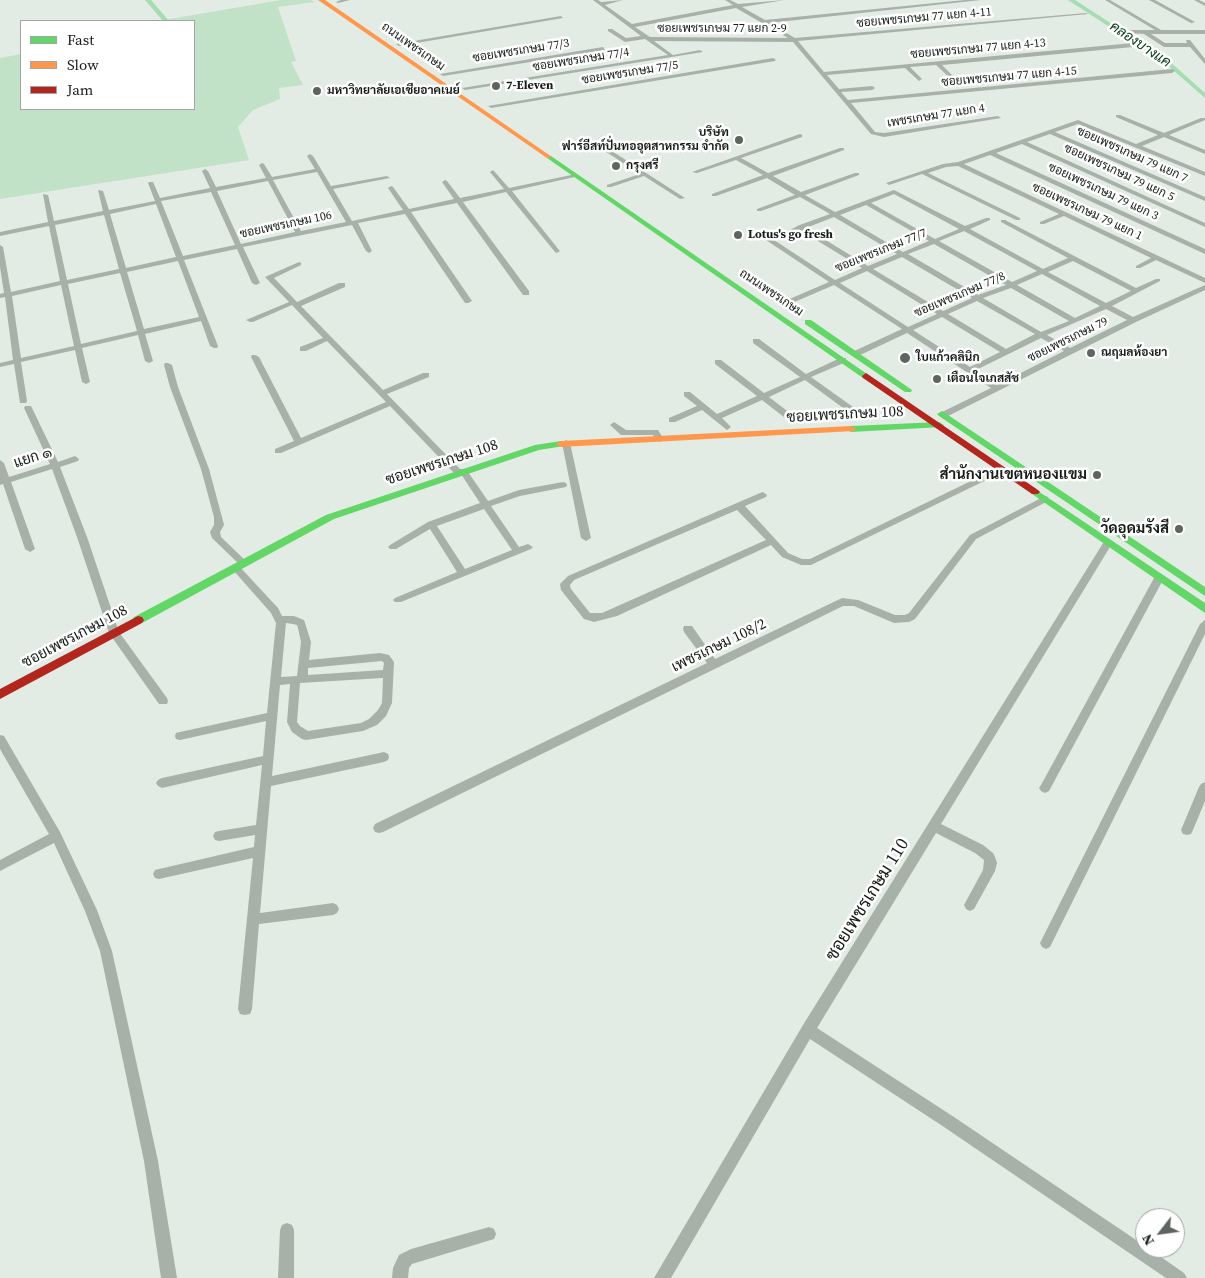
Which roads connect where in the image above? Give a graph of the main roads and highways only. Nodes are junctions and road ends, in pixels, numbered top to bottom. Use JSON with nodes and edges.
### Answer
{"nodes":[{"id":1,"x":321,"y":0,"type":"edge"},
{"id":2,"x":340,"y":1,"type":"edge"},
{"id":3,"x":464,"y":88,"type":"junction"},
{"id":4,"x":452,"y":90,"type":"junction"},
{"id":5,"x":919,"y":398,"type":"dead end"},
{"id":6,"x":939,"y":416,"type":"junction"},
{"id":7,"x":1205,"y":592,"type":"edge"},
{"id":8,"x":1205,"y":609,"type":"edge"},
{"id":9,"x":0,"y":694,"type":"edge"}],
"edges":[{"from":1,"to":4,"type":"main road","name":"ถนนเพชรเกษม"},
{"from":2,"to":3,"type":"main road","name":"ถนนเพชรเกษม"},
{"from":3,"to":4,"type":"main road"},
{"from":3,"to":5,"type":"main road","name":"ถนนเพชรเกษม"},
{"from":4,"to":6,"type":"main road","name":"ถนนเพชรเกษม"},
{"from":6,"to":7,"type":"main road","name":"ถนนเพชรเกษม"},
{"from":6,"to":8,"type":"main road","name":"ถนนเพชรเกษม"},
{"from":6,"to":9,"type":"main road","name":"ซอยเพชรเกษม 108"}]}
